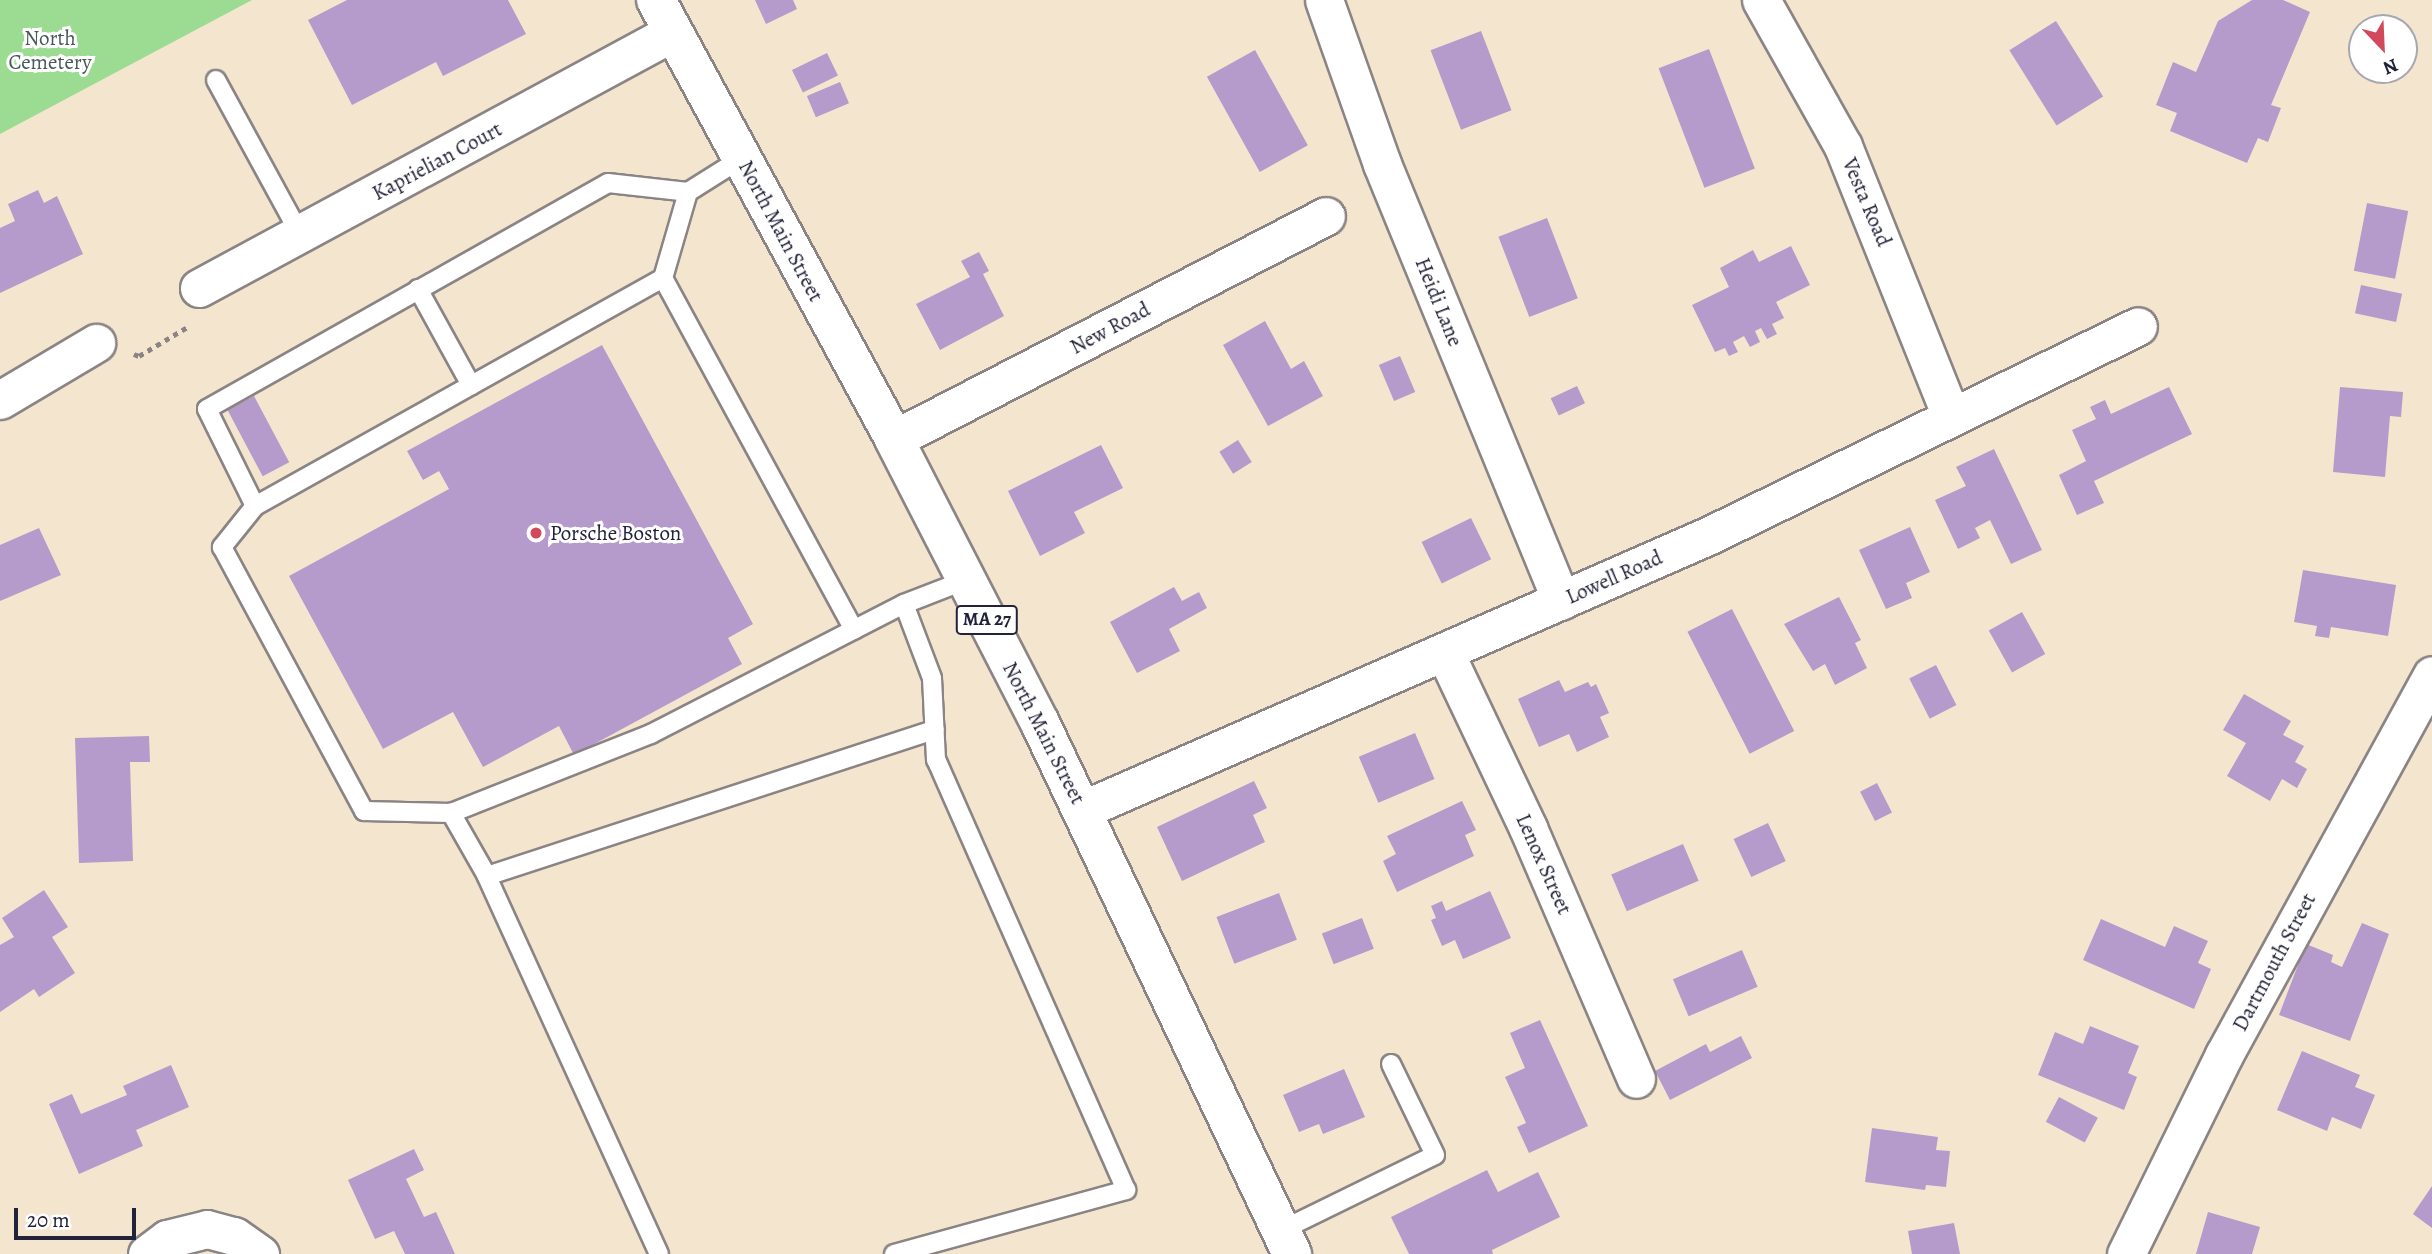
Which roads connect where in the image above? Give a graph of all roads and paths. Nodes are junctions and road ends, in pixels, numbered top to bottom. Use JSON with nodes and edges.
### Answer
{"nodes":[{"id":1,"x":1324,"y":0,"type":"edge"},
{"id":2,"x":1761,"y":0,"type":"edge"},
{"id":3,"x":665,"y":16,"type":"edge"},
{"id":4,"x":216,"y":80,"type":"dead end"},
{"id":5,"x":742,"y":158,"type":"junction"},
{"id":6,"x":688,"y":192,"type":"junction"},
{"id":7,"x":1326,"y":216,"type":"dead end"},
{"id":8,"x":300,"y":234,"type":"junction"},
{"id":9,"x":663,"y":278,"type":"junction"},
{"id":10,"x":199,"y":288,"type":"joint"},
{"id":11,"x":418,"y":289,"type":"junction"},
{"id":12,"x":2138,"y":326,"type":"dead end"},
{"id":13,"x":96,"y":343,"type":"joint"},
{"id":14,"x":471,"y":385,"type":"junction"},
{"id":15,"x":0,"y":400,"type":"edge"},
{"id":16,"x":1950,"y":414,"type":"junction"},
{"id":17,"x":894,"y":439,"type":"junction"},
{"id":18,"x":255,"y":506,"type":"junction"},
{"id":19,"x":967,"y":580,"type":"junction"},
{"id":20,"x":1561,"y":601,"type":"junction"},
{"id":21,"x":904,"y":604,"type":"junction"},
{"id":22,"x":854,"y":630,"type":"junction"},
{"id":23,"x":1445,"y":653,"type":"junction"},
{"id":24,"x":2432,"y":675,"type":"edge"},
{"id":25,"x":935,"y":730,"type":"junction"},
{"id":26,"x":1082,"y":810,"type":"junction"},
{"id":27,"x":452,"y":813,"type":"junction"},
{"id":28,"x":487,"y":876,"type":"junction"},
{"id":29,"x":1391,"y":1064,"type":"dead end"},
{"id":30,"x":1636,"y":1079,"type":"dead end"},
{"id":31,"x":1287,"y":1242,"type":"edge"},
{"id":32,"x":147,"y":1254,"type":"edge"},
{"id":33,"x":260,"y":1254,"type":"edge"},
{"id":34,"x":659,"y":1254,"type":"edge"},
{"id":35,"x":894,"y":1254,"type":"edge"},
{"id":36,"x":2126,"y":1254,"type":"edge"}],
"edges":[{"from":1,"to":20,"type":"street","name":"Heidi Lane"},
{"from":2,"to":16,"type":"street","name":"Vesta Road"},
{"from":3,"to":5,"type":"main road","name":"North Main Street","number":"MA 27"},
{"from":3,"to":8,"type":"street","name":"Kaprielian Court"},
{"from":4,"to":8,"type":"lane"},
{"from":5,"to":6,"type":"lane"},
{"from":5,"to":17,"type":"main road","name":"North Main Street","number":"MA 27"},
{"from":6,"to":9,"type":"lane"},
{"from":6,"to":11,"type":"lane"},
{"from":7,"to":17,"type":"street","name":"New Road"},
{"from":8,"to":10,"type":"street","name":"Kaprielian Court"},
{"from":9,"to":14,"type":"lane"},
{"from":9,"to":22,"type":"lane"},
{"from":10,"to":13,"type":"path"},
{"from":11,"to":14,"type":"lane"},
{"from":11,"to":18,"type":"lane"},
{"from":12,"to":16,"type":"street","name":"Lowell Road"},
{"from":13,"to":15,"type":"street"},
{"from":14,"to":18,"type":"lane"},
{"from":16,"to":20,"type":"street","name":"Lowell Road"},
{"from":17,"to":19,"type":"main road","name":"North Main Street","number":"MA 27"},
{"from":18,"to":27,"type":"lane"},
{"from":19,"to":21,"type":"lane"},
{"from":19,"to":26,"type":"main road","name":"North Main Street","number":"MA 27"},
{"from":20,"to":23,"type":"street","name":"Lowell Road"},
{"from":21,"to":22,"type":"lane"},
{"from":21,"to":25,"type":"lane"},
{"from":22,"to":27,"type":"lane"},
{"from":23,"to":26,"type":"street","name":"Lowell Road"},
{"from":23,"to":30,"type":"street","name":"Lenox Street"},
{"from":24,"to":36,"type":"street","name":"Dartmouth Street"},
{"from":25,"to":28,"type":"lane"},
{"from":25,"to":35,"type":"lane"},
{"from":26,"to":31,"type":"main road","name":"North Main Street","number":"MA 27"},
{"from":27,"to":28,"type":"lane"},
{"from":28,"to":34,"type":"lane"},
{"from":29,"to":31,"type":"lane"},
{"from":32,"to":33,"type":"street"}]}
